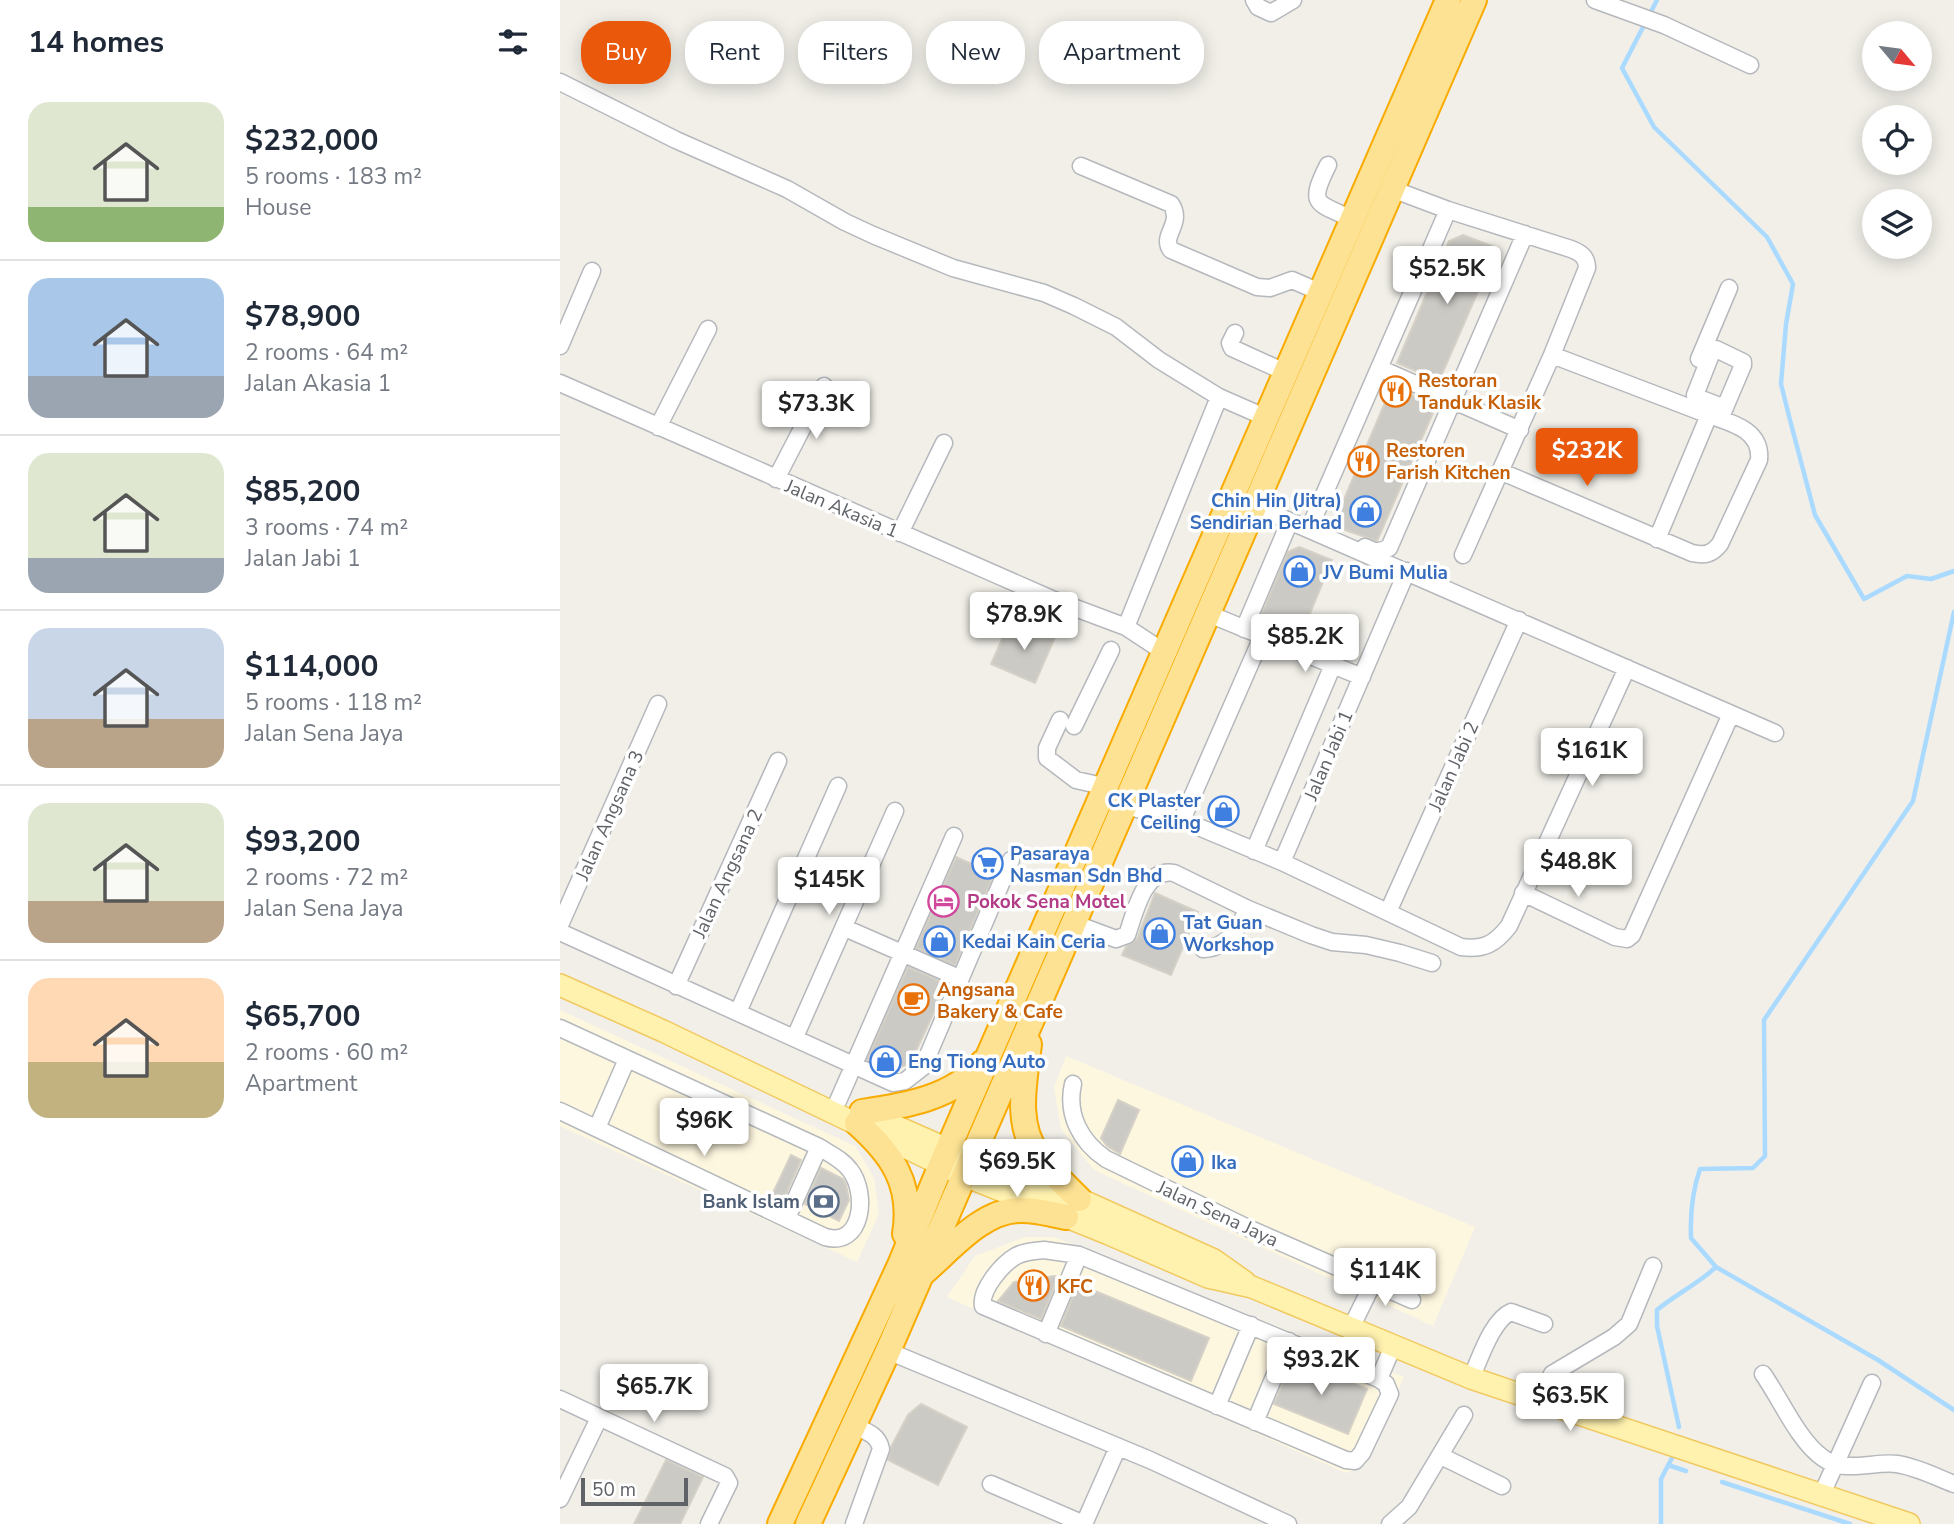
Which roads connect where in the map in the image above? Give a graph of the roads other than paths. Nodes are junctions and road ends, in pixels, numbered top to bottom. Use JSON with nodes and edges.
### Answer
{"nodes":[{"id":1,"x":1254,"y":0,"type":"edge"},
{"id":2,"x":1293,"y":0,"type":"edge"},
{"id":3,"x":1448,"y":0,"type":"edge"},
{"id":4,"x":1474,"y":0,"type":"edge"},
{"id":5,"x":1595,"y":0,"type":"edge"},
{"id":6,"x":1750,"y":65,"type":"dead end"},
{"id":7,"x":560,"y":82,"type":"edge"},
{"id":8,"x":1328,"y":165,"type":"dead end"},
{"id":9,"x":1081,"y":166,"type":"dead end"},
{"id":10,"x":1392,"y":189,"type":"junction"},
{"id":11,"x":1448,"y":210,"type":"junction"},
{"id":12,"x":1354,"y":219,"type":"junction"},
{"id":13,"x":1525,"y":234,"type":"junction"},
{"id":14,"x":592,"y":271,"type":"dead end"},
{"id":15,"x":1729,"y":288,"type":"dead end"},
{"id":16,"x":1322,"y":293,"type":"junction"},
{"id":17,"x":708,"y":328,"type":"dead end"},
{"id":18,"x":1235,"y":333,"type":"dead end"},
{"id":19,"x":560,"y":346,"type":"edge"},
{"id":20,"x":1552,"y":355,"type":"junction"},
{"id":21,"x":1379,"y":368,"type":"junction"},
{"id":22,"x":1287,"y":373,"type":"junction"},
{"id":23,"x":560,"y":383,"type":"edge"},
{"id":24,"x":824,"y":386,"type":"dead end"},
{"id":25,"x":1219,"y":397,"type":"junction"},
{"id":26,"x":1453,"y":401,"type":"junction"},
{"id":27,"x":1680,"y":403,"type":"junction"},
{"id":28,"x":1718,"y":414,"type":"junction"},
{"id":29,"x":1267,"y":418,"type":"junction"},
{"id":30,"x":658,"y":427,"type":"junction"},
{"id":31,"x":1520,"y":430,"type":"junction"},
{"id":32,"x":944,"y":443,"type":"dead end"},
{"id":33,"x":1502,"y":472,"type":"junction"},
{"id":34,"x":776,"y":479,"type":"junction"},
{"id":35,"x":1255,"y":506,"type":"junction"},
{"id":36,"x":1290,"y":521,"type":"junction"},
{"id":37,"x":1310,"y":526,"type":"junction"},
{"id":38,"x":900,"y":533,"type":"junction"},
{"id":39,"x":1657,"y":539,"type":"junction"},
{"id":40,"x":1463,"y":555,"type":"dead end"},
{"id":41,"x":1407,"y":572,"type":"junction"},
{"id":42,"x":1209,"y":614,"type":"junction"},
{"id":43,"x":1519,"y":620,"type":"junction"},
{"id":44,"x":1126,"y":627,"type":"junction"},
{"id":45,"x":1244,"y":629,"type":"junction"},
{"id":46,"x":1262,"y":637,"type":"junction"},
{"id":47,"x":1111,"y":650,"type":"dead end"},
{"id":48,"x":1164,"y":652,"type":"junction"},
{"id":49,"x":1333,"y":665,"type":"junction"},
{"id":50,"x":1627,"y":668,"type":"junction"},
{"id":51,"x":1362,"y":677,"type":"junction"},
{"id":52,"x":658,"y":704,"type":"dead end"},
{"id":53,"x":1731,"y":714,"type":"junction"},
{"id":54,"x":1775,"y":733,"type":"dead end"},
{"id":55,"x":778,"y":761,"type":"dead end"},
{"id":56,"x":838,"y":786,"type":"dead end"},
{"id":57,"x":1107,"y":787,"type":"junction"},
{"id":58,"x":1125,"y":806,"type":"junction"},
{"id":59,"x":895,"y":811,"type":"dead end"},
{"id":60,"x":1182,"y":820,"type":"junction"},
{"id":61,"x":954,"y":836,"type":"dead end"},
{"id":62,"x":1254,"y":851,"type":"junction"},
{"id":63,"x":1011,"y":860,"type":"dead end"},
{"id":64,"x":1282,"y":862,"type":"junction"},
{"id":65,"x":1523,"y":893,"type":"junction"},
{"id":66,"x":1248,"y":909,"type":"junction"},
{"id":67,"x":1388,"y":912,"type":"junction"},
{"id":68,"x":1073,"y":923,"type":"junction"},
{"id":69,"x":560,"y":925,"type":"edge"},
{"id":70,"x":845,"y":928,"type":"junction"},
{"id":71,"x":560,"y":932,"type":"edge"},
{"id":72,"x":1203,"y":948,"type":"dead end"},
{"id":73,"x":903,"y":953,"type":"junction"},
{"id":74,"x":1432,"y":963,"type":"dead end"},
{"id":75,"x":959,"y":978,"type":"junction"},
{"id":76,"x":560,"y":985,"type":"edge"},
{"id":77,"x":676,"y":986,"type":"junction"},
{"id":78,"x":738,"y":1012,"type":"junction"},
{"id":79,"x":1032,"y":1019,"type":"junction"},
{"id":80,"x":560,"y":1028,"type":"edge"},
{"id":81,"x":663,"y":1031,"type":"junction"},
{"id":82,"x":795,"y":1037,"type":"junction"},
{"id":83,"x":991,"y":1052,"type":"junction"},
{"id":84,"x":627,"y":1059,"type":"junction"},
{"id":85,"x":853,"y":1066,"type":"junction"},
{"id":86,"x":1073,"y":1084,"type":"dead end"},
{"id":87,"x":838,"y":1101,"type":"junction"},
{"id":88,"x":560,"y":1111,"type":"edge"},
{"id":89,"x":859,"y":1117,"type":"junction"},
{"id":90,"x":597,"y":1128,"type":"junction"},
{"id":91,"x":819,"y":1147,"type":"junction"},
{"id":92,"x":956,"y":1162,"type":"junction"},
{"id":93,"x":1073,"y":1208,"type":"junction"},
{"id":94,"x":787,"y":1218,"type":"junction"},
{"id":95,"x":1109,"y":1234,"type":"junction"},
{"id":96,"x":1079,"y":1255,"type":"junction"},
{"id":97,"x":1099,"y":1263,"type":"junction"},
{"id":98,"x":1653,"y":1266,"type":"dead end"},
{"id":99,"x":910,"y":1270,"type":"junction"},
{"id":100,"x":1373,"y":1283,"type":"junction"},
{"id":101,"x":1252,"y":1287,"type":"junction"},
{"id":102,"x":1412,"y":1300,"type":"dead end"},
{"id":103,"x":1544,"y":1324,"type":"dead end"},
{"id":104,"x":1251,"y":1325,"type":"junction"},
{"id":105,"x":1351,"y":1328,"type":"junction"},
{"id":106,"x":1046,"y":1334,"type":"junction"},
{"id":107,"x":1289,"y":1341,"type":"junction"},
{"id":108,"x":1393,"y":1346,"type":"junction"},
{"id":109,"x":888,"y":1350,"type":"junction"},
{"id":110,"x":1763,"y":1374,"type":"dead end"},
{"id":111,"x":1471,"y":1378,"type":"junction"},
{"id":112,"x":1379,"y":1379,"type":"junction"},
{"id":113,"x":1872,"y":1383,"type":"dead end"},
{"id":114,"x":560,"y":1399,"type":"edge"},
{"id":115,"x":1539,"y":1401,"type":"junction"},
{"id":116,"x":1217,"y":1406,"type":"junction"},
{"id":117,"x":1464,"y":1415,"type":"dead end"},
{"id":118,"x":599,"y":1418,"type":"junction"},
{"id":119,"x":1255,"y":1422,"type":"junction"},
{"id":120,"x":852,"y":1425,"type":"junction"},
{"id":121,"x":1118,"y":1447,"type":"junction"},
{"id":122,"x":1441,"y":1456,"type":"junction"},
{"id":123,"x":1834,"y":1464,"type":"junction"},
{"id":124,"x":991,"y":1484,"type":"dead end"},
{"id":125,"x":1954,"y":1484,"type":"edge"},
{"id":126,"x":1502,"y":1486,"type":"dead end"},
{"id":127,"x":1821,"y":1496,"type":"junction"},
{"id":128,"x":560,"y":1499,"type":"edge"},
{"id":129,"x":1898,"y":1522,"type":"edge"},
{"id":130,"x":709,"y":1524,"type":"edge"},
{"id":131,"x":780,"y":1524,"type":"edge"},
{"id":132,"x":808,"y":1524,"type":"edge"},
{"id":133,"x":854,"y":1524,"type":"edge"},
{"id":134,"x":1084,"y":1524,"type":"edge"},
{"id":135,"x":1288,"y":1524,"type":"edge"},
{"id":136,"x":1390,"y":1524,"type":"edge"}],
"edges":[{"from":1,"to":2,"type":"street"},
{"from":3,"to":12,"type":"highway"},
{"from":4,"to":10,"type":"highway"},
{"from":5,"to":6,"type":"street"},
{"from":7,"to":25,"type":"street"},
{"from":8,"to":12,"type":"street"},
{"from":9,"to":16,"type":"street"},
{"from":10,"to":11,"type":"street"},
{"from":10,"to":35,"type":"highway"},
{"from":11,"to":13,"type":"street"},
{"from":11,"to":21,"type":"street"},
{"from":12,"to":16,"type":"highway"},
{"from":13,"to":20,"type":"street"},
{"from":13,"to":26,"type":"street"},
{"from":14,"to":19,"type":"street"},
{"from":15,"to":27,"type":"street"},
{"from":16,"to":22,"type":"highway"},
{"from":17,"to":30,"type":"street"},
{"from":18,"to":22,"type":"street"},
{"from":20,"to":27,"type":"street"},
{"from":20,"to":31,"type":"street"},
{"from":21,"to":26,"type":"street"},
{"from":21,"to":37,"type":"street"},
{"from":22,"to":29,"type":"highway"},
{"from":23,"to":30,"type":"street","name":"Jalan Akasia 1"},
{"from":24,"to":34,"type":"street"},
{"from":25,"to":29,"type":"street"},
{"from":25,"to":44,"type":"street"},
{"from":26,"to":31,"type":"street"},
{"from":26,"to":37,"type":"street"},
{"from":27,"to":28,"type":"street"},
{"from":28,"to":39,"type":"street"},
{"from":28,"to":39,"type":"street"},
{"from":29,"to":48,"type":"highway"},
{"from":30,"to":34,"type":"street","name":"Jalan Akasia 1"},
{"from":31,"to":33,"type":"street"},
{"from":32,"to":38,"type":"street"},
{"from":33,"to":39,"type":"street"},
{"from":33,"to":40,"type":"street"},
{"from":34,"to":38,"type":"street","name":"Jalan Akasia 1"},
{"from":35,"to":36,"type":"street"},
{"from":35,"to":42,"type":"highway"},
{"from":36,"to":37,"type":"street"},
{"from":36,"to":45,"type":"street"},
{"from":37,"to":41,"type":"street"},
{"from":38,"to":44,"type":"street","name":"Jalan Akasia 1"},
{"from":41,"to":43,"type":"street"},
{"from":41,"to":51,"type":"street","name":"Jalan Jabi 1"},
{"from":42,"to":45,"type":"street"},
{"from":42,"to":58,"type":"highway"},
{"from":43,"to":50,"type":"street"},
{"from":43,"to":67,"type":"street","name":"Jalan Jabi 2"},
{"from":44,"to":48,"type":"street","name":"Jalan Akasia 1"},
{"from":45,"to":46,"type":"street"},
{"from":46,"to":49,"type":"street"},
{"from":46,"to":60,"type":"street"},
{"from":47,"to":57,"type":"street"},
{"from":48,"to":57,"type":"highway"},
{"from":49,"to":51,"type":"street"},
{"from":49,"to":62,"type":"street"},
{"from":50,"to":53,"type":"street"},
{"from":50,"to":65,"type":"street"},
{"from":51,"to":64,"type":"street","name":"Jalan Jabi 1"},
{"from":52,"to":69,"type":"street","name":"Jalan Angsana 3"},
{"from":53,"to":54,"type":"street"},
{"from":53,"to":65,"type":"street"},
{"from":55,"to":77,"type":"street","name":"Jalan Angsana 2"},
{"from":56,"to":78,"type":"street"},
{"from":57,"to":83,"type":"highway"},
{"from":58,"to":60,"type":"street"},
{"from":58,"to":68,"type":"highway"},
{"from":59,"to":70,"type":"street"},
{"from":60,"to":62,"type":"street"},
{"from":61,"to":73,"type":"street"},
{"from":62,"to":64,"type":"street"},
{"from":63,"to":75,"type":"street"},
{"from":64,"to":67,"type":"street"},
{"from":65,"to":67,"type":"street"},
{"from":66,"to":68,"type":"street"},
{"from":66,"to":72,"type":"street"},
{"from":66,"to":74,"type":"street"},
{"from":68,"to":79,"type":"highway"},
{"from":70,"to":73,"type":"street"},
{"from":70,"to":82,"type":"street"},
{"from":71,"to":77,"type":"street"},
{"from":73,"to":75,"type":"street"},
{"from":73,"to":85,"type":"street"},
{"from":75,"to":85,"type":"street"},
{"from":76,"to":81,"type":"main road"},
{"from":77,"to":78,"type":"street"},
{"from":78,"to":82,"type":"street"},
{"from":79,"to":92,"type":"highway"},
{"from":79,"to":93,"type":"highway"},
{"from":80,"to":84,"type":"street"},
{"from":81,"to":87,"type":"main road"},
{"from":81,"to":89,"type":"main road"},
{"from":82,"to":85,"type":"street"},
{"from":83,"to":89,"type":"highway"},
{"from":83,"to":92,"type":"highway"},
{"from":84,"to":90,"type":"street"},
{"from":84,"to":91,"type":"street"},
{"from":85,"to":87,"type":"street"},
{"from":86,"to":100,"type":"street","name":"Jalan Sena Jaya"},
{"from":87,"to":89,"type":"main road"},
{"from":88,"to":90,"type":"street"},
{"from":89,"to":92,"type":"main road"},
{"from":89,"to":99,"type":"highway"},
{"from":90,"to":94,"type":"street"},
{"from":91,"to":94,"type":"street"},
{"from":91,"to":94,"type":"street"},
{"from":92,"to":93,"type":"main road"},
{"from":92,"to":99,"type":"highway"},
{"from":93,"to":95,"type":"main road"},
{"from":93,"to":99,"type":"highway"},
{"from":93,"to":101,"type":"main road"},
{"from":95,"to":97,"type":"street"},
{"from":95,"to":101,"type":"main road"},
{"from":96,"to":97,"type":"street"},
{"from":96,"to":106,"type":"street"},
{"from":96,"to":106,"type":"street"},
{"from":97,"to":104,"type":"street"},
{"from":98,"to":115,"type":"street"},
{"from":99,"to":109,"type":"highway"},
{"from":99,"to":131,"type":"highway"},
{"from":100,"to":102,"type":"street","name":"Jalan Sena Jaya"},
{"from":100,"to":105,"type":"street"},
{"from":101,"to":105,"type":"main road"},
{"from":103,"to":111,"type":"street"},
{"from":104,"to":107,"type":"street"},
{"from":104,"to":116,"type":"street"},
{"from":105,"to":108,"type":"main road"},
{"from":106,"to":116,"type":"street"},
{"from":107,"to":112,"type":"street"},
{"from":107,"to":119,"type":"street"},
{"from":108,"to":111,"type":"main road"},
{"from":108,"to":112,"type":"street"},
{"from":109,"to":120,"type":"highway"},
{"from":109,"to":121,"type":"street"},
{"from":110,"to":123,"type":"street"},
{"from":111,"to":115,"type":"main road"},
{"from":112,"to":119,"type":"street"},
{"from":113,"to":123,"type":"street"},
{"from":114,"to":118,"type":"street"},
{"from":115,"to":127,"type":"main road"},
{"from":116,"to":119,"type":"street"},
{"from":117,"to":122,"type":"street"},
{"from":118,"to":128,"type":"street"},
{"from":118,"to":130,"type":"street"},
{"from":120,"to":132,"type":"highway"},
{"from":120,"to":133,"type":"street"},
{"from":121,"to":134,"type":"street"},
{"from":121,"to":135,"type":"street"},
{"from":122,"to":126,"type":"street"},
{"from":122,"to":136,"type":"street"},
{"from":123,"to":125,"type":"street"},
{"from":123,"to":127,"type":"street"},
{"from":124,"to":134,"type":"street"},
{"from":127,"to":129,"type":"main road"}]}
